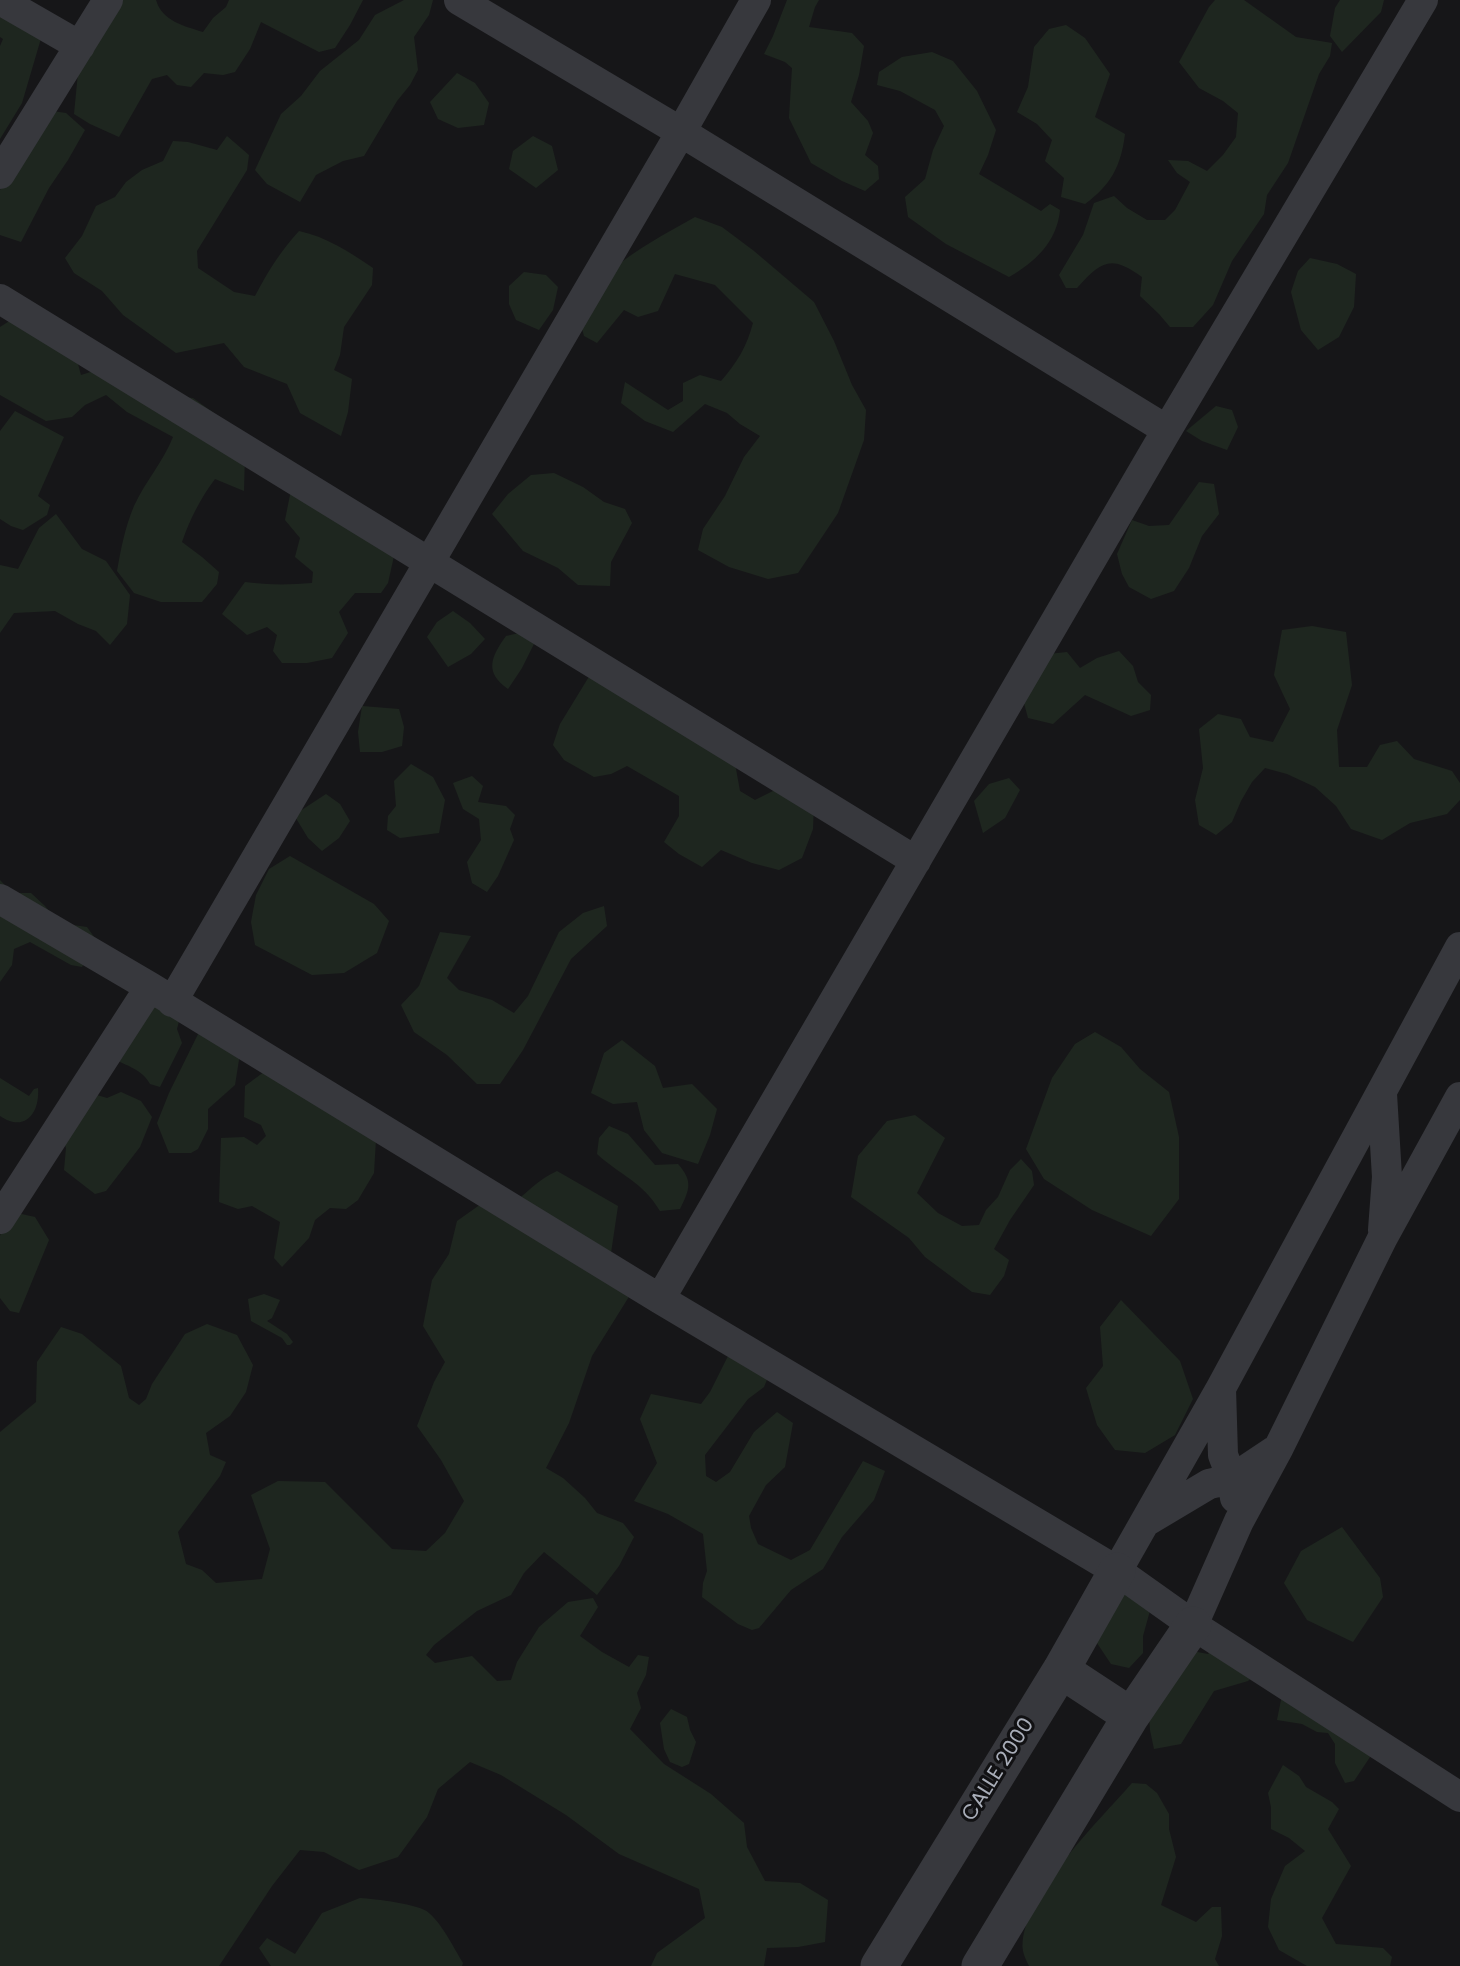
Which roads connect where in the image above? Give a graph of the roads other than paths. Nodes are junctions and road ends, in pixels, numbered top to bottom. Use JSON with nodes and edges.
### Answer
{"nodes":[{"id":1,"x":0,"y":0,"type":"edge"},
{"id":2,"x":108,"y":0,"type":"edge"},
{"id":3,"x":459,"y":0,"type":"edge"},
{"id":4,"x":756,"y":0,"type":"edge"},
{"id":5,"x":1423,"y":0,"type":"edge"},
{"id":6,"x":80,"y":46,"type":"junction"},
{"id":7,"x":681,"y":132,"type":"junction"},
{"id":8,"x":0,"y":174,"type":"edge"},
{"id":9,"x":0,"y":299,"type":"edge"},
{"id":10,"x":1167,"y":430,"type":"junction"},
{"id":11,"x":429,"y":562,"type":"junction"},
{"id":12,"x":916,"y":861,"type":"junction"},
{"id":13,"x":0,"y":900,"type":"edge"},
{"id":14,"x":1460,"y":947,"type":"edge"},
{"id":15,"x":161,"y":995,"type":"junction"},
{"id":16,"x":1382,"y":1094,"type":"junction"},
{"id":17,"x":1460,"y":1097,"type":"edge"},
{"id":18,"x":0,"y":1219,"type":"edge"},
{"id":19,"x":1382,"y":1240,"type":"junction"},
{"id":20,"x":660,"y":1299,"type":"junction"},
{"id":21,"x":1221,"y":1388,"type":"junction"},
{"id":22,"x":1278,"y":1448,"type":"junction"},
{"id":23,"x":1232,"y":1479,"type":"junction"},
{"id":24,"x":1240,"y":1521,"type":"junction"},
{"id":25,"x":1143,"y":1523,"type":"junction"},
{"id":26,"x":1116,"y":1571,"type":"junction"},
{"id":27,"x":1193,"y":1625,"type":"junction"},
{"id":28,"x":1060,"y":1670,"type":"junction"},
{"id":29,"x":1132,"y":1716,"type":"junction"},
{"id":30,"x":1460,"y":1797,"type":"edge"},
{"id":31,"x":879,"y":1966,"type":"edge"},
{"id":32,"x":980,"y":1966,"type":"edge"}],
"edges":[{"from":1,"to":6,"type":"street"},
{"from":2,"to":6,"type":"street"},
{"from":3,"to":7,"type":"street"},
{"from":4,"to":7,"type":"street"},
{"from":5,"to":10,"type":"street"},
{"from":6,"to":8,"type":"street"},
{"from":7,"to":10,"type":"street"},
{"from":7,"to":11,"type":"street"},
{"from":9,"to":11,"type":"street"},
{"from":10,"to":12,"type":"street"},
{"from":11,"to":12,"type":"street"},
{"from":11,"to":15,"type":"street"},
{"from":12,"to":20,"type":"street"},
{"from":13,"to":15,"type":"street"},
{"from":14,"to":16,"type":"street"},
{"from":15,"to":18,"type":"street"},
{"from":15,"to":20,"type":"street"},
{"from":16,"to":19,"type":"street"},
{"from":16,"to":21,"type":"street"},
{"from":17,"to":19,"type":"street"},
{"from":19,"to":22,"type":"street"},
{"from":20,"to":26,"type":"street"},
{"from":21,"to":23,"type":"street"},
{"from":21,"to":25,"type":"street"},
{"from":22,"to":23,"type":"street"},
{"from":22,"to":24,"type":"street"},
{"from":23,"to":24,"type":"street"},
{"from":23,"to":25,"type":"street"},
{"from":24,"to":27,"type":"street"},
{"from":25,"to":26,"type":"street"},
{"from":26,"to":27,"type":"street"},
{"from":26,"to":28,"type":"street","name":"CALLE 2000"},
{"from":27,"to":29,"type":"street"},
{"from":27,"to":30,"type":"street"},
{"from":28,"to":29,"type":"street"},
{"from":28,"to":31,"type":"street","name":"CALLE 2000"},
{"from":29,"to":32,"type":"street"}]}
